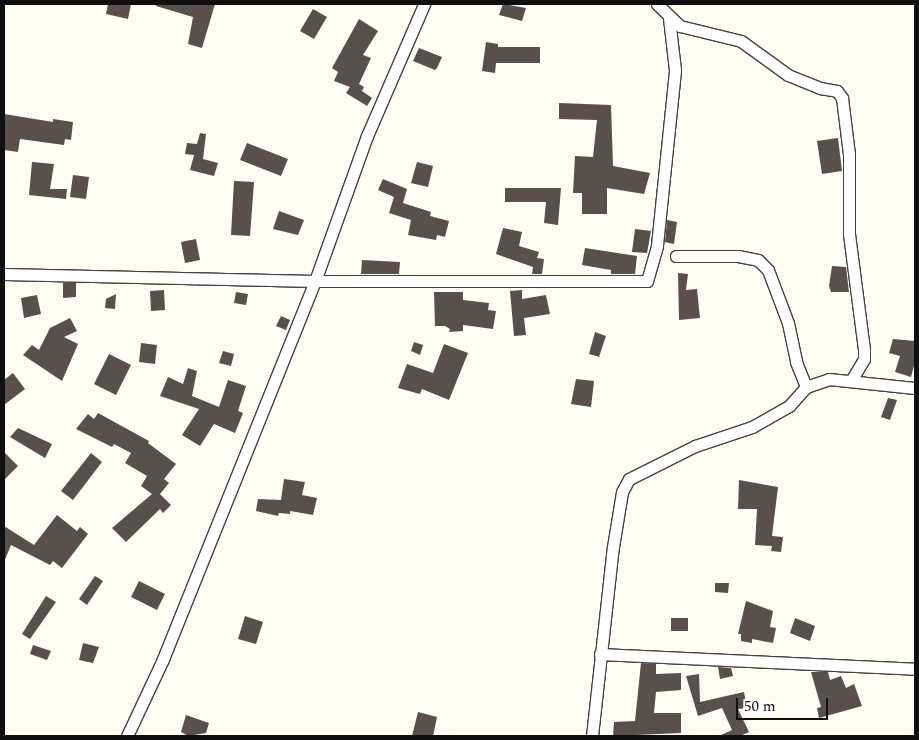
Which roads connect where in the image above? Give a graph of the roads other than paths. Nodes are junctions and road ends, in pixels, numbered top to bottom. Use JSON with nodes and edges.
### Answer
{"nodes":[{"id":1,"x":424,"y":4,"type":"edge"},
{"id":2,"x":657,"y":4,"type":"edge"},
{"id":3,"x":669,"y":18,"type":"junction"},
{"id":4,"x":676,"y":256,"type":"dead end"},
{"id":5,"x":4,"y":274,"type":"edge"},
{"id":6,"x":315,"y":281,"type":"junction"},
{"id":7,"x":852,"y":379,"type":"junction"},
{"id":8,"x":806,"y":387,"type":"junction"},
{"id":9,"x":915,"y":388,"type":"edge"},
{"id":10,"x":600,"y":654,"type":"junction"},
{"id":11,"x":915,"y":669,"type":"edge"},
{"id":12,"x":127,"y":736,"type":"edge"},
{"id":13,"x":592,"y":736,"type":"edge"}],
"edges":[{"from":1,"to":6,"type":"street"},
{"from":2,"to":3,"type":"street"},
{"from":3,"to":6,"type":"street"},
{"from":3,"to":7,"type":"street"},
{"from":4,"to":8,"type":"street"},
{"from":5,"to":6,"type":"street"},
{"from":6,"to":12,"type":"street"},
{"from":7,"to":8,"type":"street"},
{"from":7,"to":9,"type":"street"},
{"from":8,"to":10,"type":"street"},
{"from":10,"to":11,"type":"street"},
{"from":10,"to":13,"type":"street"}]}
